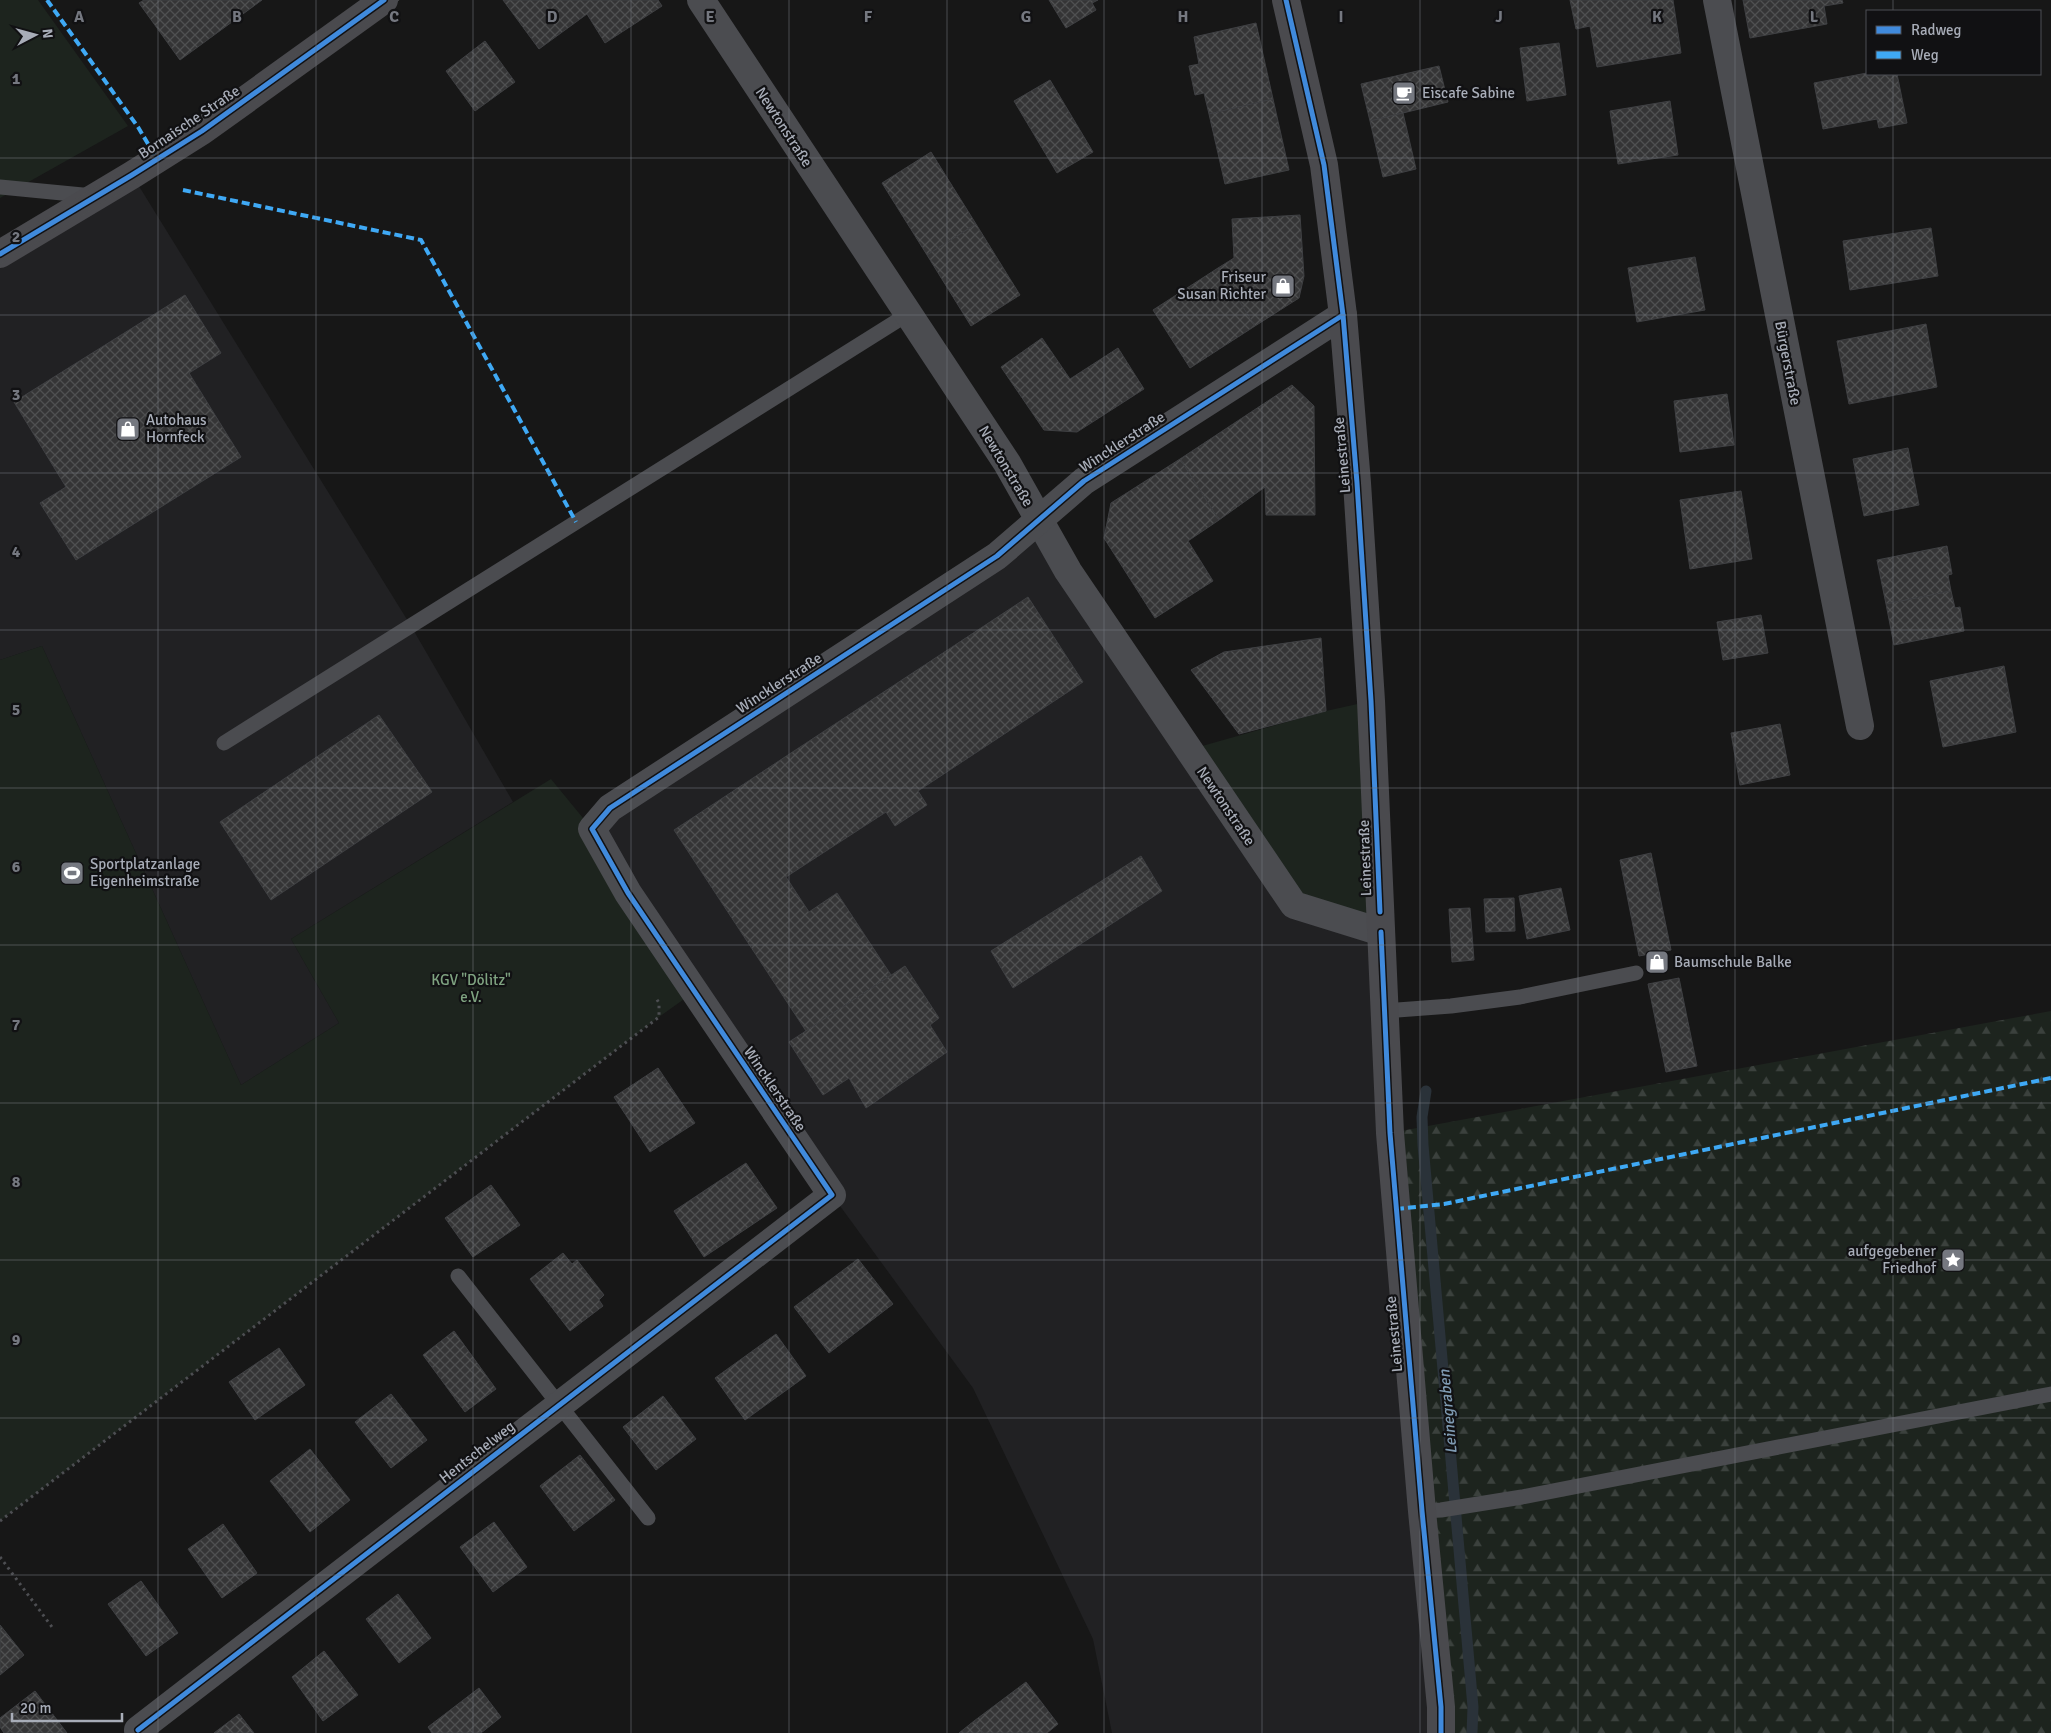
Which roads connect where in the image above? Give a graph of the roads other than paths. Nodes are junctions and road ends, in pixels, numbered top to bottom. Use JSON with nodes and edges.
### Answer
{"nodes":[{"id":1,"x":384,"y":0,"type":"edge"},
{"id":2,"x":702,"y":0,"type":"edge"},
{"id":3,"x":1286,"y":0,"type":"edge"},
{"id":4,"x":1717,"y":0,"type":"edge"},
{"id":5,"x":0,"y":187,"type":"edge"},
{"id":6,"x":97,"y":197,"type":"junction"},
{"id":7,"x":0,"y":254,"type":"edge"},
{"id":8,"x":908,"y":314,"type":"junction"},
{"id":9,"x":1344,"y":315,"type":"junction"},
{"id":10,"x":1038,"y":519,"type":"junction"},
{"id":11,"x":1860,"y":726,"type":"dead end"},
{"id":12,"x":224,"y":743,"type":"dead end"},
{"id":13,"x":1381,"y":932,"type":"junction"},
{"id":14,"x":1636,"y":973,"type":"dead end"},
{"id":15,"x":1384,"y":1011,"type":"junction"},
{"id":16,"x":832,"y":1195,"type":"joint"},
{"id":17,"x":458,"y":1276,"type":"dead end"},
{"id":18,"x":2051,"y":1394,"type":"edge"},
{"id":19,"x":559,"y":1405,"type":"junction"},
{"id":20,"x":1432,"y":1511,"type":"junction"},
{"id":21,"x":648,"y":1518,"type":"dead end"},
{"id":22,"x":138,"y":1730,"type":"dead end"},
{"id":23,"x":1441,"y":1733,"type":"edge"}],
"edges":[{"from":1,"to":6,"type":"main road","name":"Bornaische Straße"},
{"from":2,"to":8,"type":"street","name":"Newtonstraße"},
{"from":3,"to":9,"type":"main road","name":"Leinestraße"},
{"from":4,"to":11,"type":"street","name":"Bürgerstraße"},
{"from":5,"to":6,"type":"lane"},
{"from":6,"to":7,"type":"main road","name":"Bornaische Straße"},
{"from":8,"to":10,"type":"street","name":"Newtonstraße"},
{"from":8,"to":12,"type":"lane"},
{"from":9,"to":10,"type":"street","name":"Wincklerstraße"},
{"from":9,"to":13,"type":"main road","name":"Leinestraße"},
{"from":10,"to":13,"type":"street","name":"Newtonstraße"},
{"from":10,"to":16,"type":"street","name":"Wincklerstraße"},
{"from":13,"to":15,"type":"main road","name":"Leinestraße"},
{"from":14,"to":15,"type":"lane"},
{"from":15,"to":20,"type":"main road","name":"Leinestraße"},
{"from":16,"to":19,"type":"street","name":"Hentschelweg"},
{"from":17,"to":19,"type":"lane"},
{"from":18,"to":20,"type":"lane"},
{"from":19,"to":21,"type":"lane"},
{"from":19,"to":22,"type":"street","name":"Hentschelweg"},
{"from":20,"to":23,"type":"main road","name":"Leinestraße"}]}
